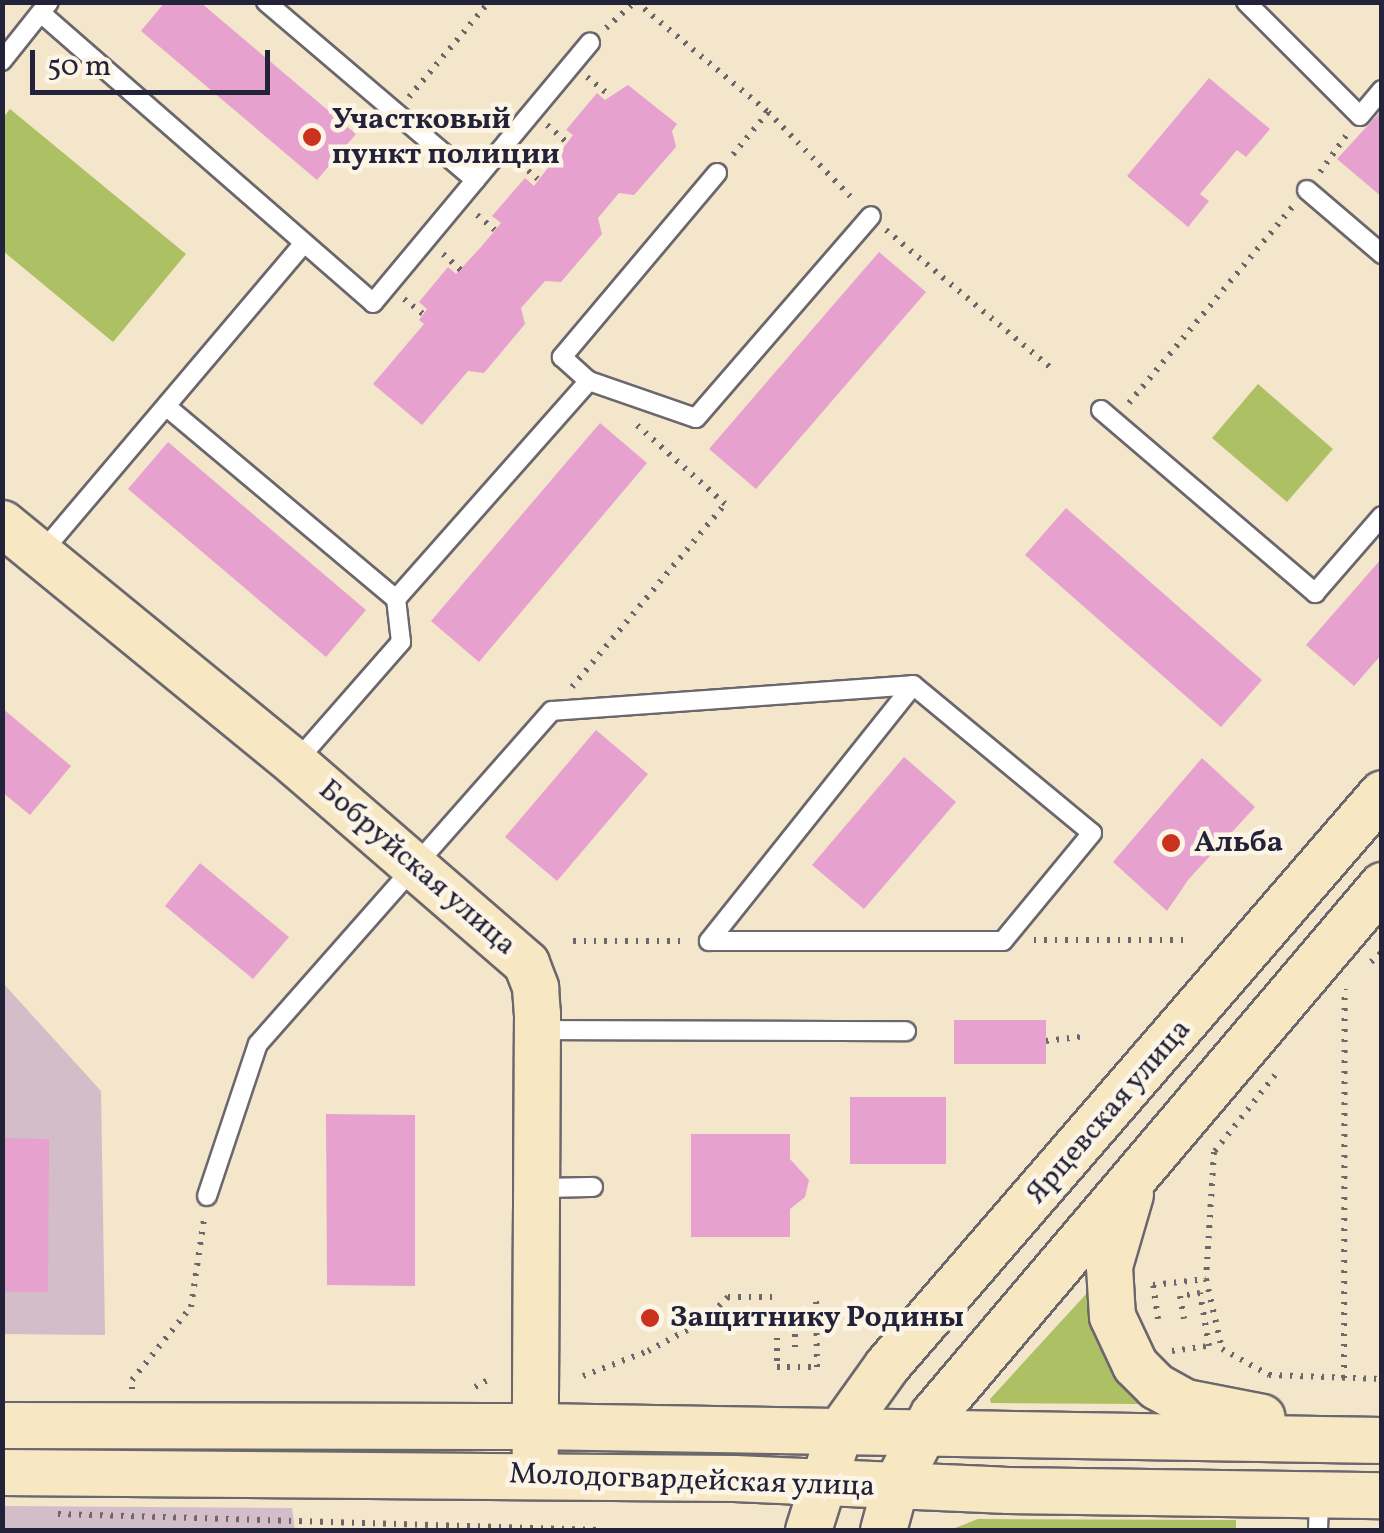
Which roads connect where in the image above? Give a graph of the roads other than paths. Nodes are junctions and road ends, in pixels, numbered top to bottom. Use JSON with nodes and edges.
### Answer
{"nodes":[{"id":1,"x":266,"y":2,"type":"edge"},
{"id":2,"x":1246,"y":2,"type":"edge"},
{"id":3,"x":46,"y":8,"type":"edge"},
{"id":4,"x":590,"y":43,"type":"road end"},
{"id":5,"x":2,"y":62,"type":"edge"},
{"id":6,"x":1380,"y":95,"type":"edge"},
{"id":7,"x":717,"y":173,"type":"road end"},
{"id":8,"x":475,"y":180,"type":"junction"},
{"id":9,"x":1307,"y":190,"type":"road end"},
{"id":10,"x":870,"y":216,"type":"road end"},
{"id":11,"x":303,"y":244,"type":"junction"},
{"id":12,"x":1382,"y":254,"type":"edge"},
{"id":13,"x":588,"y":381,"type":"junction"},
{"id":14,"x":167,"y":406,"type":"junction"},
{"id":15,"x":1108,"y":416,"type":"road end"},
{"id":16,"x":1382,"y":516,"type":"edge"},
{"id":17,"x":2,"y":523,"type":"edge"},
{"id":18,"x":41,"y":553,"type":"junction"},
{"id":19,"x":396,"y":599,"type":"junction"},
{"id":20,"x":913,"y":684,"type":"junction"},
{"id":21,"x":295,"y":763,"type":"junction"},
{"id":22,"x":1382,"y":793,"type":"edge"},
{"id":23,"x":416,"y":866,"type":"junction"},
{"id":24,"x":1375,"y":906,"type":"edge"},
{"id":25,"x":537,"y":1030,"type":"junction"},
{"id":26,"x":906,"y":1030,"type":"dead end"},
{"id":27,"x":1138,"y":1174,"type":"junction"},
{"id":28,"x":594,"y":1187,"type":"dead end"},
{"id":29,"x":536,"y":1188,"type":"junction"},
{"id":30,"x":208,"y":1196,"type":"road end"},
{"id":31,"x":2,"y":1425,"type":"edge"},
{"id":32,"x":534,"y":1426,"type":"junction"},
{"id":33,"x":839,"y":1432,"type":"junction"},
{"id":34,"x":920,"y":1434,"type":"junction"},
{"id":35,"x":1336,"y":1438,"type":"junction"},
{"id":36,"x":1382,"y":1440,"type":"edge"},
{"id":37,"x":2,"y":1472,"type":"edge"},
{"id":38,"x":535,"y":1476,"type":"junction"},
{"id":39,"x":820,"y":1482,"type":"junction"},
{"id":40,"x":895,"y":1486,"type":"junction"},
{"id":41,"x":1382,"y":1496,"type":"edge"},
{"id":42,"x":1318,"y":1512,"type":"edge"},
{"id":43,"x":808,"y":1530,"type":"edge"},
{"id":44,"x":883,"y":1530,"type":"edge"}],
"edges":[{"from":1,"to":8,"type":"lane"},
{"from":2,"to":6,"type":"lane"},
{"from":3,"to":5,"type":"lane"},
{"from":3,"to":11,"type":"lane"},
{"from":4,"to":8,"type":"lane"},
{"from":7,"to":13,"type":"lane"},
{"from":8,"to":11,"type":"lane"},
{"from":9,"to":12,"type":"lane"},
{"from":10,"to":13,"type":"lane"},
{"from":11,"to":14,"type":"lane"},
{"from":13,"to":19,"type":"lane"},
{"from":14,"to":18,"type":"lane"},
{"from":14,"to":19,"type":"lane"},
{"from":15,"to":16,"type":"lane"},
{"from":17,"to":18,"type":"main road","name":"Бобруйская улица"},
{"from":18,"to":21,"type":"main road","name":"Бобруйская улица"},
{"from":19,"to":21,"type":"lane"},
{"from":20,"to":20,"type":"lane"},
{"from":20,"to":23,"type":"lane"},
{"from":21,"to":23,"type":"main road","name":"Бобруйская улица"},
{"from":22,"to":33,"type":"main road","name":"Ярцевская улица"},
{"from":23,"to":25,"type":"main road","name":"Бобруйская улица"},
{"from":23,"to":30,"type":"lane"},
{"from":24,"to":27,"type":"main road","name":"Ярцевская улица"},
{"from":25,"to":26,"type":"lane"},
{"from":25,"to":29,"type":"main road","name":"Бобруйская улица"},
{"from":27,"to":34,"type":"main road","name":"Ярцевская улица"},
{"from":27,"to":35,"type":"main road"},
{"from":28,"to":29,"type":"lane"},
{"from":29,"to":32,"type":"main road","name":"Бобруйская улица"},
{"from":31,"to":32,"type":"main road","name":"Молодогвардейская улица"},
{"from":32,"to":33,"type":"main road","name":"Молодогвардейская улица"},
{"from":32,"to":38,"type":"main road","name":"Бобруйская улица"},
{"from":33,"to":34,"type":"main road","name":"Молодогвардейская улица"},
{"from":33,"to":39,"type":"main road","name":"Ярцевская улица"},
{"from":34,"to":35,"type":"main road","name":"Молодогвардейская улица"},
{"from":34,"to":40,"type":"main road","name":"Ярцевская улица"},
{"from":35,"to":36,"type":"main road","name":"Молодогвардейская улица"},
{"from":37,"to":38,"type":"main road","name":"Молодогвардейская улица"},
{"from":38,"to":39,"type":"main road","name":"Молодогвардейская улица"},
{"from":39,"to":40,"type":"main road","name":"Молодогвардейская улица"},
{"from":39,"to":43,"type":"main road","name":"Ярцевская улица"},
{"from":40,"to":42,"type":"main road","name":"Молодогвардейская улица"},
{"from":40,"to":44,"type":"main road","name":"Ярцевская улица"},
{"from":41,"to":42,"type":"main road","name":"Молодогвардейская улица"}]}
